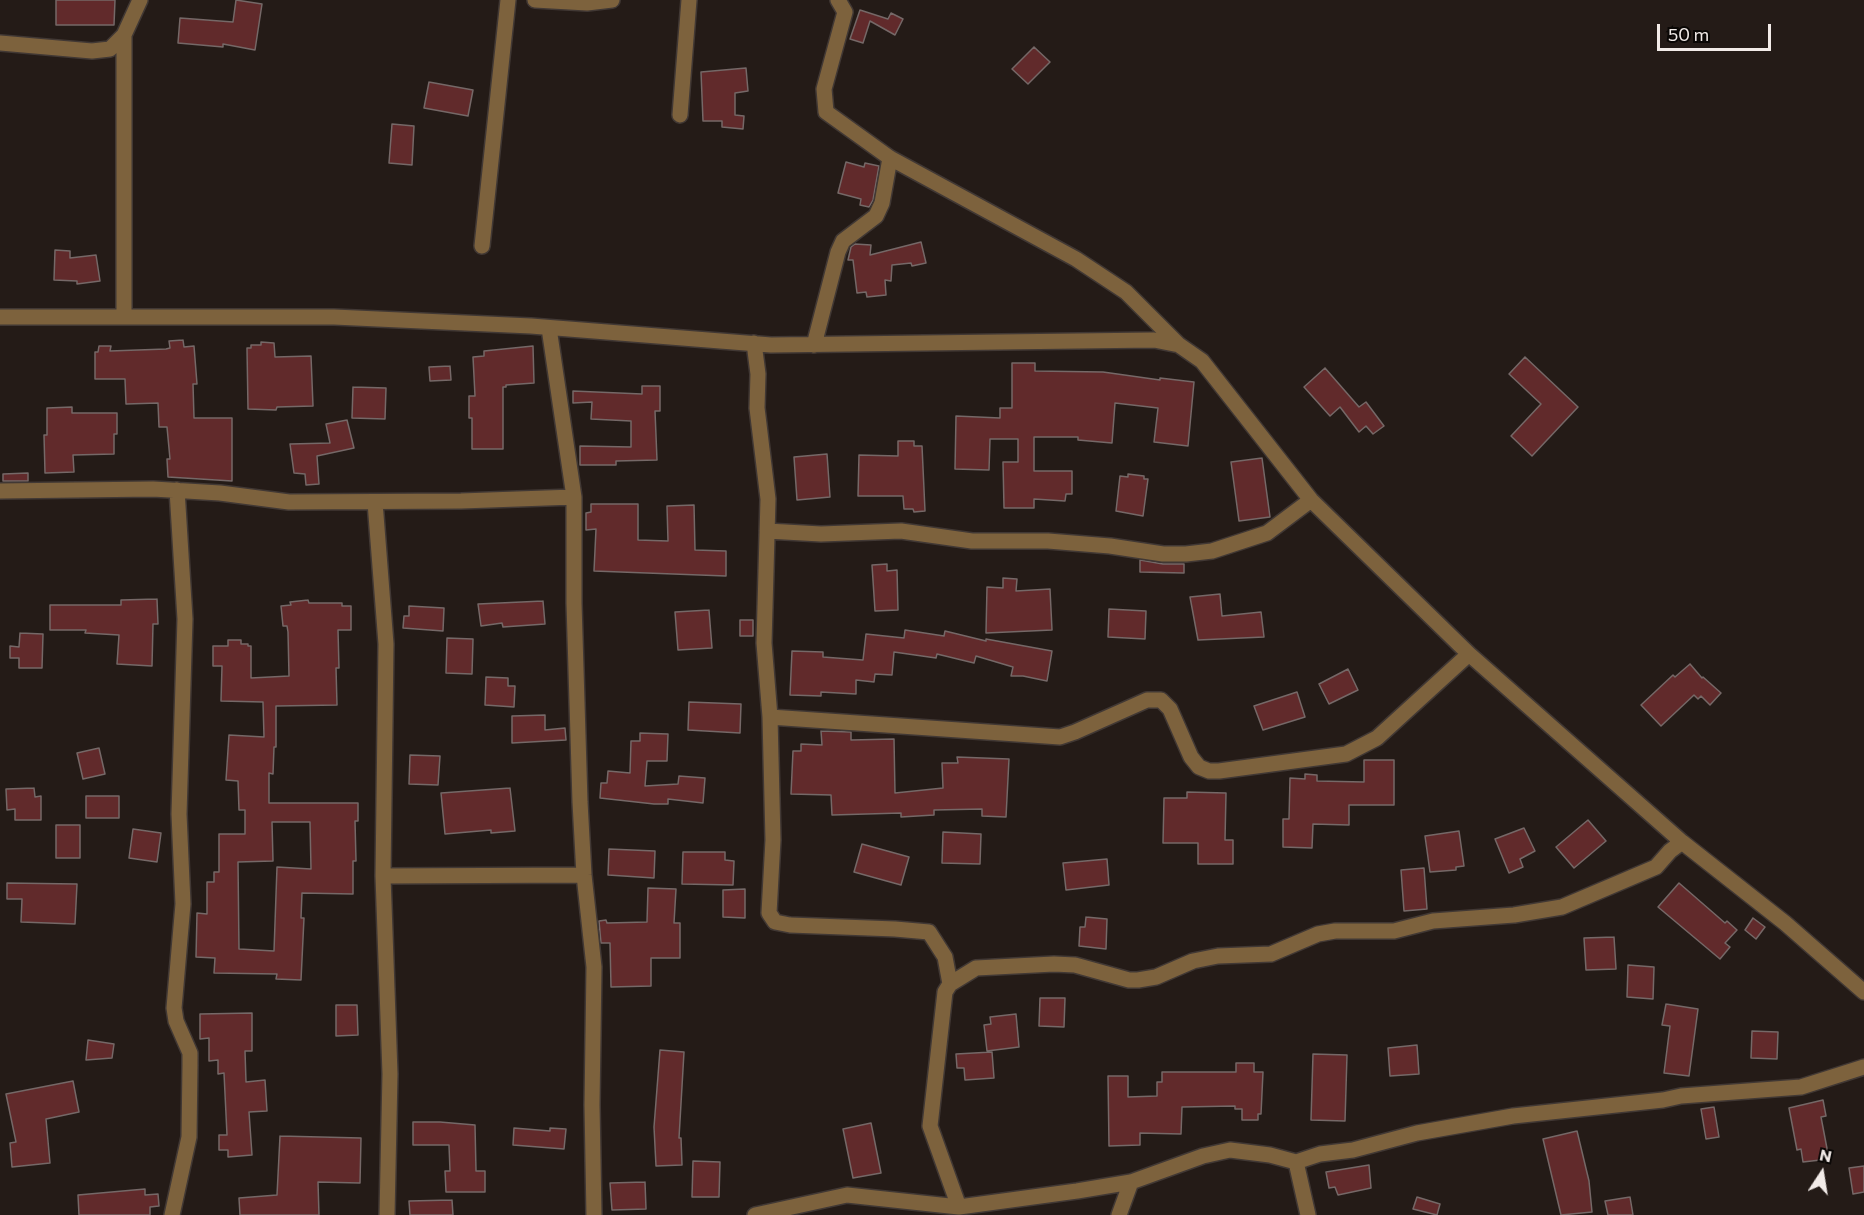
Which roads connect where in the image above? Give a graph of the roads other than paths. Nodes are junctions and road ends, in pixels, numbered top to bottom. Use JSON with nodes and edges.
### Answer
{"nodes":[{"id":1,"x":140,"y":0,"type":"edge"},
{"id":2,"x":508,"y":0,"type":"edge"},
{"id":3,"x":535,"y":0,"type":"edge"},
{"id":4,"x":612,"y":0,"type":"edge"},
{"id":5,"x":689,"y":0,"type":"edge"},
{"id":6,"x":838,"y":0,"type":"edge"},
{"id":7,"x":124,"y":35,"type":"junction"},
{"id":8,"x":0,"y":43,"type":"edge"},
{"id":9,"x":680,"y":115,"type":"dead end"},
{"id":10,"x":890,"y":158,"type":"junction"},
{"id":11,"x":482,"y":246,"type":"dead end"},
{"id":12,"x":0,"y":317,"type":"edge"},
{"id":13,"x":124,"y":317,"type":"junction"},
{"id":14,"x":549,"y":328,"type":"junction"},
{"id":15,"x":754,"y":344,"type":"junction"},
{"id":16,"x":814,"y":345,"type":"junction"},
{"id":17,"x":1179,"y":345,"type":"junction"},
{"id":18,"x":177,"y":490,"type":"junction"},
{"id":19,"x":0,"y":491,"type":"edge"},
{"id":20,"x":574,"y":498,"type":"junction"},
{"id":21,"x":1311,"y":500,"type":"junction"},
{"id":22,"x":375,"y":502,"type":"junction"},
{"id":23,"x":766,"y":531,"type":"junction"},
{"id":24,"x":1468,"y":654,"type":"junction"},
{"id":25,"x":770,"y":717,"type":"junction"},
{"id":26,"x":1682,"y":842,"type":"junction"},
{"id":27,"x":584,"y":875,"type":"junction"},
{"id":28,"x":383,"y":876,"type":"junction"},
{"id":29,"x":950,"y":984,"type":"junction"},
{"id":30,"x":1864,"y":992,"type":"edge"},
{"id":31,"x":1864,"y":1067,"type":"edge"},
{"id":32,"x":1296,"y":1162,"type":"junction"},
{"id":33,"x":1131,"y":1182,"type":"junction"},
{"id":34,"x":959,"y":1207,"type":"junction"},
{"id":35,"x":172,"y":1215,"type":"edge"},
{"id":36,"x":387,"y":1215,"type":"edge"},
{"id":37,"x":594,"y":1215,"type":"edge"},
{"id":38,"x":755,"y":1215,"type":"edge"},
{"id":39,"x":1119,"y":1215,"type":"edge"},
{"id":40,"x":1308,"y":1215,"type":"edge"}],
"edges":[{"from":1,"to":7,"type":"street"},
{"from":2,"to":11,"type":"street"},
{"from":3,"to":4,"type":"street"},
{"from":5,"to":9,"type":"street"},
{"from":6,"to":10,"type":"street"},
{"from":7,"to":8,"type":"street"},
{"from":7,"to":13,"type":"street"},
{"from":10,"to":16,"type":"street"},
{"from":10,"to":17,"type":"street"},
{"from":12,"to":13,"type":"street"},
{"from":13,"to":14,"type":"street"},
{"from":14,"to":15,"type":"street"},
{"from":14,"to":20,"type":"street"},
{"from":15,"to":16,"type":"street"},
{"from":15,"to":23,"type":"street"},
{"from":16,"to":17,"type":"street"},
{"from":17,"to":21,"type":"street"},
{"from":18,"to":19,"type":"street"},
{"from":18,"to":22,"type":"street"},
{"from":18,"to":35,"type":"street"},
{"from":20,"to":22,"type":"street"},
{"from":20,"to":27,"type":"street"},
{"from":21,"to":23,"type":"street"},
{"from":21,"to":24,"type":"street"},
{"from":22,"to":28,"type":"street"},
{"from":23,"to":25,"type":"street"},
{"from":24,"to":25,"type":"street"},
{"from":24,"to":26,"type":"street"},
{"from":25,"to":29,"type":"street"},
{"from":26,"to":29,"type":"street"},
{"from":26,"to":30,"type":"street"},
{"from":27,"to":28,"type":"street"},
{"from":27,"to":37,"type":"street"},
{"from":28,"to":36,"type":"street"},
{"from":29,"to":34,"type":"street"},
{"from":31,"to":32,"type":"street"},
{"from":32,"to":33,"type":"street"},
{"from":32,"to":40,"type":"street"},
{"from":33,"to":34,"type":"street"},
{"from":33,"to":39,"type":"street"},
{"from":34,"to":38,"type":"street"}]}
